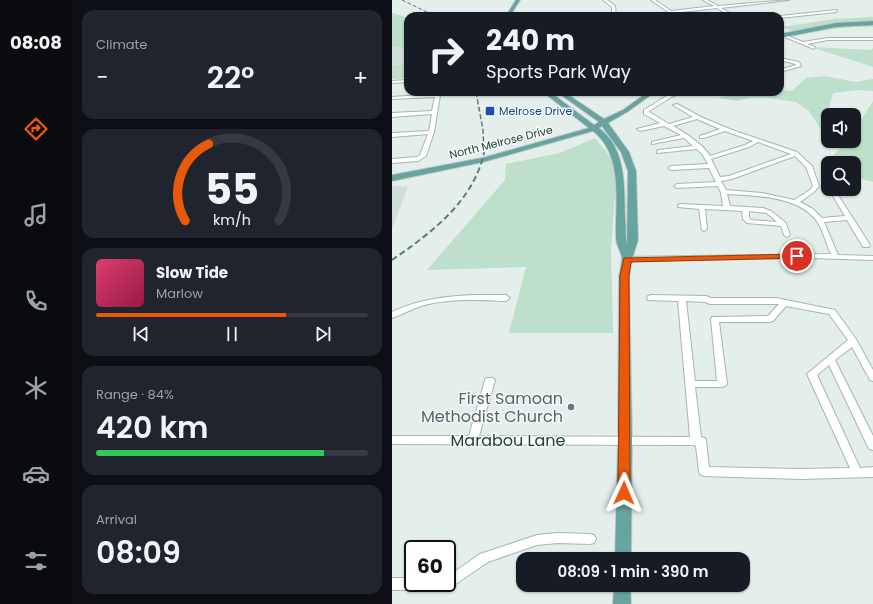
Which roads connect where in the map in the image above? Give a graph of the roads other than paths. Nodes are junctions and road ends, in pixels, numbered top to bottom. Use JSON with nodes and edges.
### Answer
{"nodes":[{"id":1,"x":518,"y":0,"type":"edge"},
{"id":2,"x":524,"y":0,"type":"edge"},
{"id":3,"x":605,"y":0,"type":"edge"},
{"id":4,"x":653,"y":0,"type":"edge"},
{"id":5,"x":705,"y":0,"type":"edge"},
{"id":6,"x":787,"y":0,"type":"edge"},
{"id":7,"x":717,"y":8,"type":"junction"},
{"id":8,"x":836,"y":11,"type":"dead end"},
{"id":9,"x":510,"y":12,"type":"edge"},
{"id":10,"x":517,"y":12,"type":"edge"},
{"id":11,"x":614,"y":12,"type":"edge"},
{"id":12,"x":670,"y":12,"type":"joint"},
{"id":13,"x":725,"y":12,"type":"edge"},
{"id":14,"x":784,"y":17,"type":"edge"},
{"id":15,"x":873,"y":22,"type":"edge"},
{"id":16,"x":784,"y":34,"type":"edge"},
{"id":17,"x":784,"y":35,"type":"edge"},
{"id":18,"x":873,"y":39,"type":"edge"},
{"id":19,"x":803,"y":43,"type":"junction"},
{"id":20,"x":814,"y":48,"type":"dead end"},
{"id":21,"x":784,"y":60,"type":"edge"},
{"id":22,"x":784,"y":70,"type":"edge"},
{"id":23,"x":404,"y":81,"type":"edge"},
{"id":24,"x":392,"y":82,"type":"edge"},
{"id":25,"x":410,"y":96,"type":"edge"},
{"id":26,"x":437,"y":96,"type":"edge"},
{"id":27,"x":551,"y":96,"type":"edge"},
{"id":28,"x":566,"y":96,"type":"edge"},
{"id":29,"x":636,"y":96,"type":"edge"},
{"id":30,"x":646,"y":96,"type":"edge"},
{"id":31,"x":670,"y":96,"type":"edge"},
{"id":32,"x":392,"y":98,"type":"edge"},
{"id":33,"x":675,"y":105,"type":"dead end"},
{"id":34,"x":434,"y":112,"type":"junction"},
{"id":35,"x":392,"y":115,"type":"edge"},
{"id":36,"x":698,"y":117,"type":"junction"},
{"id":37,"x":600,"y":120,"type":"junction"},
{"id":38,"x":666,"y":125,"type":"junction"},
{"id":39,"x":589,"y":126,"type":"junction"},
{"id":40,"x":640,"y":129,"type":"dead end"},
{"id":41,"x":725,"y":129,"type":"junction"},
{"id":42,"x":431,"y":132,"type":"junction"},
{"id":43,"x":392,"y":135,"type":"edge"},
{"id":44,"x":686,"y":136,"type":"junction"},
{"id":45,"x":702,"y":137,"type":"dead end"},
{"id":46,"x":758,"y":140,"type":"junction"},
{"id":47,"x":654,"y":143,"type":"dead end"},
{"id":48,"x":699,"y":148,"type":"junction"},
{"id":49,"x":659,"y":152,"type":"dead end"},
{"id":50,"x":796,"y":154,"type":"junction"},
{"id":51,"x":708,"y":158,"type":"junction"},
{"id":52,"x":392,"y":161,"type":"edge"},
{"id":53,"x":712,"y":166,"type":"junction"},
{"id":54,"x":671,"y":168,"type":"dead end"},
{"id":55,"x":392,"y":178,"type":"edge"},
{"id":56,"x":719,"y":181,"type":"junction"},
{"id":57,"x":676,"y":186,"type":"dead end"},
{"id":58,"x":724,"y":192,"type":"junction"},
{"id":59,"x":836,"y":196,"type":"dead end"},
{"id":60,"x":794,"y":203,"type":"junction"},
{"id":61,"x":680,"y":206,"type":"dead end"},
{"id":62,"x":702,"y":207,"type":"junction"},
{"id":63,"x":727,"y":208,"type":"junction"},
{"id":64,"x":745,"y":209,"type":"junction"},
{"id":65,"x":850,"y":218,"type":"junction"},
{"id":66,"x":819,"y":220,"type":"junction"},
{"id":67,"x":784,"y":224,"type":"junction"},
{"id":68,"x":704,"y":229,"type":"dead end"},
{"id":69,"x":787,"y":235,"type":"dead end"},
{"id":70,"x":866,"y":245,"type":"dead end"},
{"id":71,"x":835,"y":256,"type":"junction"},
{"id":72,"x":873,"y":258,"type":"edge"},
{"id":73,"x":627,"y":259,"type":"junction"},
{"id":74,"x":506,"y":298,"type":"dead end"},
{"id":75,"x":651,"y":298,"type":"dead end"},
{"id":76,"x":682,"y":298,"type":"junction"},
{"id":77,"x":784,"y":302,"type":"junction"},
{"id":78,"x":392,"y":315,"type":"edge"},
{"id":79,"x":853,"y":341,"type":"junction"},
{"id":80,"x":830,"y":359,"type":"junction"},
{"id":81,"x":873,"y":378,"type":"edge"},
{"id":82,"x":490,"y":380,"type":"dead end"},
{"id":83,"x":690,"y":384,"type":"junction"},
{"id":84,"x":392,"y":440,"type":"edge"},
{"id":85,"x":473,"y":440,"type":"junction"},
{"id":86,"x":625,"y":440,"type":"junction"},
{"id":87,"x":696,"y":442,"type":"junction"},
{"id":88,"x":873,"y":446,"type":"edge"},
{"id":89,"x":857,"y":472,"type":"junction"},
{"id":90,"x":873,"y":472,"type":"edge"},
{"id":91,"x":590,"y":539,"type":"dead end"},
{"id":92,"x":623,"y":552,"type":"edge"},
{"id":93,"x":392,"y":584,"type":"edge"},
{"id":94,"x":622,"y":592,"type":"edge"},
{"id":95,"x":622,"y":604,"type":"edge"}],
"edges":[{"from":1,"to":9,"type":"main road"},
{"from":2,"to":10,"type":"main road"},
{"from":3,"to":11,"type":"street"},
{"from":4,"to":12,"type":"street"},
{"from":5,"to":7,"type":"street"},
{"from":6,"to":7,"type":"street"},
{"from":7,"to":12,"type":"street"},
{"from":7,"to":13,"type":"street"},
{"from":8,"to":14,"type":"street"},
{"from":15,"to":16,"type":"main road"},
{"from":17,"to":19,"type":"street"},
{"from":18,"to":19,"type":"street"},
{"from":19,"to":20,"type":"street"},
{"from":21,"to":22,"type":"street"},
{"from":23,"to":24,"type":"street"},
{"from":25,"to":32,"type":"street"},
{"from":26,"to":34,"type":"street"},
{"from":27,"to":39,"type":"main road"},
{"from":28,"to":37,"type":"main road"},
{"from":29,"to":37,"type":"main road"},
{"from":30,"to":37,"type":"main road"},
{"from":31,"to":38,"type":"street"},
{"from":33,"to":36,"type":"street"},
{"from":34,"to":35,"type":"street"},
{"from":34,"to":42,"type":"street"},
{"from":36,"to":38,"type":"street"},
{"from":36,"to":41,"type":"street"},
{"from":37,"to":39,"type":"main road"},
{"from":37,"to":73,"type":"main road"},
{"from":38,"to":40,"type":"street"},
{"from":38,"to":44,"type":"street"},
{"from":39,"to":55,"type":"main road","name":"North Melrose Drive"},
{"from":39,"to":73,"type":"main road"},
{"from":41,"to":45,"type":"street"},
{"from":41,"to":46,"type":"street"},
{"from":42,"to":43,"type":"street"},
{"from":42,"to":52,"type":"street"},
{"from":44,"to":47,"type":"street"},
{"from":44,"to":48,"type":"street"},
{"from":46,"to":50,"type":"street"},
{"from":46,"to":51,"type":"street"},
{"from":48,"to":49,"type":"street"},
{"from":48,"to":51,"type":"street"},
{"from":50,"to":56,"type":"street"},
{"from":50,"to":60,"type":"street"},
{"from":51,"to":53,"type":"street"},
{"from":53,"to":54,"type":"street"},
{"from":53,"to":56,"type":"street"},
{"from":56,"to":57,"type":"street"},
{"from":56,"to":58,"type":"street"},
{"from":58,"to":60,"type":"street"},
{"from":58,"to":63,"type":"street"},
{"from":59,"to":65,"type":"street"},
{"from":60,"to":66,"type":"street"},
{"from":61,"to":62,"type":"street"},
{"from":62,"to":63,"type":"street"},
{"from":62,"to":68,"type":"street"},
{"from":63,"to":64,"type":"street"},
{"from":64,"to":67,"type":"street"},
{"from":64,"to":67,"type":"street"},
{"from":65,"to":66,"type":"street"},
{"from":65,"to":70,"type":"street"},
{"from":66,"to":71,"type":"street"},
{"from":67,"to":69,"type":"street"},
{"from":71,"to":72,"type":"street"},
{"from":71,"to":73,"type":"street"},
{"from":73,"to":86,"type":"main road"},
{"from":74,"to":78,"type":"street"},
{"from":75,"to":76,"type":"street"},
{"from":76,"to":77,"type":"street"},
{"from":76,"to":83,"type":"street"},
{"from":77,"to":79,"type":"street"},
{"from":77,"to":83,"type":"street"},
{"from":79,"to":80,"type":"street"},
{"from":79,"to":81,"type":"street"},
{"from":80,"to":88,"type":"street"},
{"from":80,"to":89,"type":"street"},
{"from":82,"to":85,"type":"street"},
{"from":83,"to":87,"type":"street"},
{"from":84,"to":85,"type":"street","name":"Marabou Lane"},
{"from":85,"to":86,"type":"street","name":"Marabou Lane"},
{"from":86,"to":87,"type":"street","name":"Marabou Lane"},
{"from":86,"to":92,"type":"main road"},
{"from":87,"to":89,"type":"street"},
{"from":89,"to":90,"type":"street"},
{"from":91,"to":93,"type":"street"},
{"from":94,"to":95,"type":"main road"}]}
